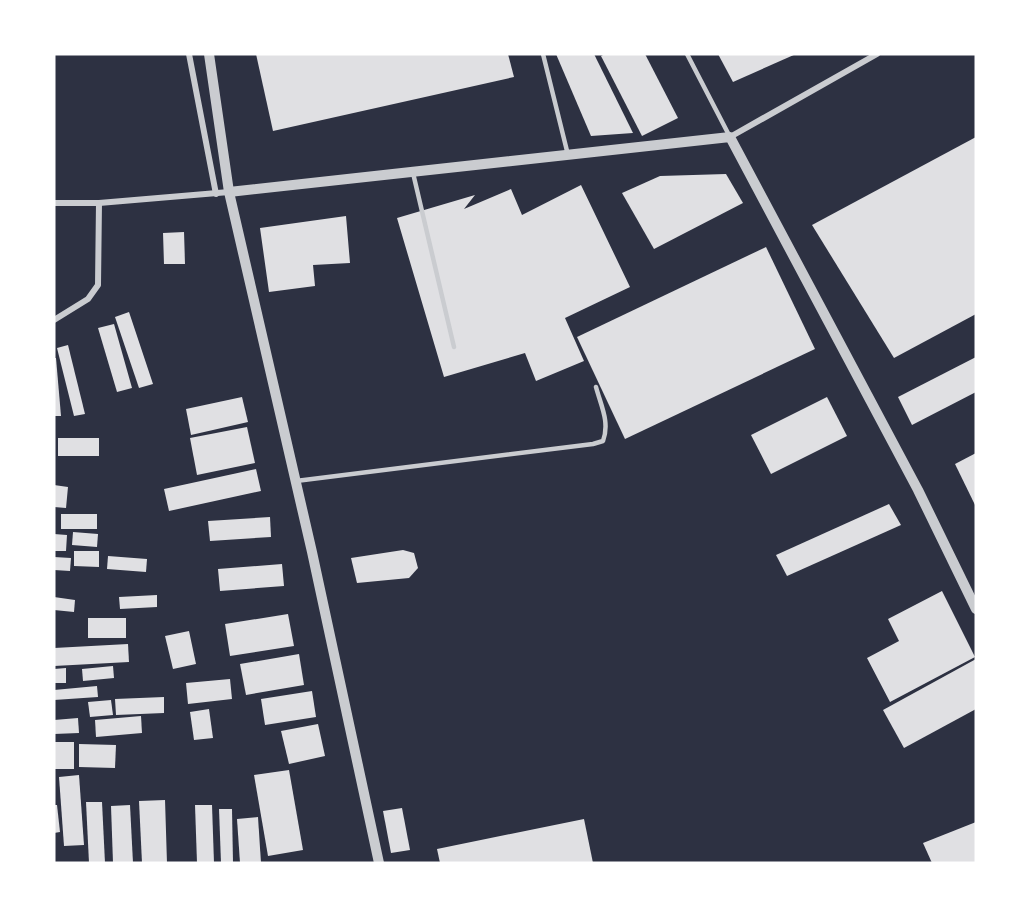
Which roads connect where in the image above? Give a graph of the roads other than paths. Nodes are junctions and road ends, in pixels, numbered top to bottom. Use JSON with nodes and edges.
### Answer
{"nodes":[{"id":1,"x":189,"y":54,"type":"edge"},
{"id":2,"x":209,"y":54,"type":"edge"},
{"id":3,"x":543,"y":54,"type":"edge"},
{"id":4,"x":687,"y":54,"type":"edge"},
{"id":5,"x":877,"y":54,"type":"edge"},
{"id":6,"x":730,"y":137,"type":"junction"},
{"id":7,"x":568,"y":155,"type":"junction"},
{"id":8,"x":413,"y":172,"type":"junction"},
{"id":9,"x":229,"y":192,"type":"junction"},
{"id":10,"x":216,"y":194,"type":"junction"},
{"id":11,"x":54,"y":203,"type":"edge"},
{"id":12,"x":99,"y":203,"type":"junction"},
{"id":13,"x":54,"y":320,"type":"edge"},
{"id":14,"x":454,"y":347,"type":"dead end"},
{"id":15,"x":596,"y":387,"type":"dead end"},
{"id":16,"x":296,"y":481,"type":"junction"},
{"id":17,"x":976,"y":609,"type":"edge"},
{"id":18,"x":379,"y":863,"type":"edge"}],
"edges":[{"from":1,"to":10,"type":"street"},
{"from":2,"to":9,"type":"street"},
{"from":3,"to":7,"type":"lane"},
{"from":4,"to":6,"type":"lane"},
{"from":5,"to":6,"type":"street"},
{"from":6,"to":7,"type":"street"},
{"from":6,"to":17,"type":"street"},
{"from":7,"to":8,"type":"street"},
{"from":8,"to":9,"type":"street"},
{"from":8,"to":14,"type":"lane"},
{"from":9,"to":10,"type":"street"},
{"from":9,"to":16,"type":"street"},
{"from":10,"to":12,"type":"street"},
{"from":11,"to":12,"type":"street"},
{"from":12,"to":13,"type":"street"},
{"from":15,"to":16,"type":"lane"},
{"from":16,"to":18,"type":"street"}]}
